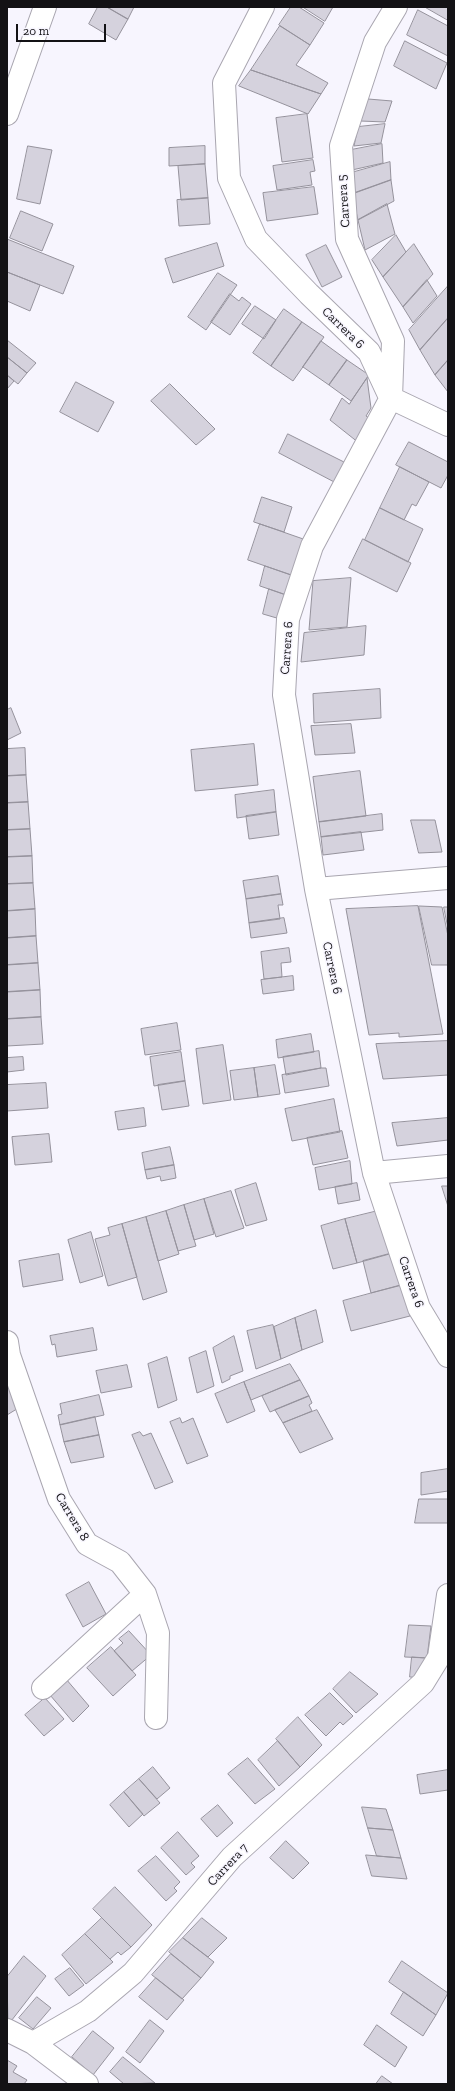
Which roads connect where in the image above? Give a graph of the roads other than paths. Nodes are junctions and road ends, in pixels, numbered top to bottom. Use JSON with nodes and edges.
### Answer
{"nodes":[{"id":1,"x":45,"y":7,"type":"edge"},
{"id":2,"x":263,"y":7,"type":"edge"},
{"id":3,"x":396,"y":7,"type":"edge"},
{"id":4,"x":7,"y":114,"type":"edge"},
{"id":5,"x":391,"y":398,"type":"junction"},
{"id":6,"x":446,"y":421,"type":"edge"},
{"id":7,"x":448,"y":878,"type":"edge"},
{"id":8,"x":316,"y":890,"type":"junction"},
{"id":9,"x":448,"y":1166,"type":"edge"},
{"id":10,"x":374,"y":1173,"type":"junction"},
{"id":11,"x":8,"y":1351,"type":"edge"},
{"id":12,"x":448,"y":1356,"type":"edge"},
{"id":13,"x":145,"y":1594,"type":"junction"},
{"id":14,"x":448,"y":1595,"type":"edge"},
{"id":15,"x":43,"y":1688,"type":"dead end"},
{"id":16,"x":156,"y":1718,"type":"dead end"},
{"id":17,"x":7,"y":2030,"type":"edge"},
{"id":18,"x":33,"y":2043,"type":"junction"},
{"id":19,"x":87,"y":2084,"type":"edge"}],
"edges":[{"from":1,"to":4,"type":"street"},
{"from":2,"to":5,"type":"street","name":"Carrera 6"},
{"from":3,"to":5,"type":"street","name":"Carrera 5"},
{"from":5,"to":6,"type":"street"},
{"from":5,"to":8,"type":"street","name":"Carrera 6"},
{"from":7,"to":8,"type":"street"},
{"from":8,"to":10,"type":"street","name":"Carrera 6"},
{"from":9,"to":10,"type":"street"},
{"from":10,"to":12,"type":"street","name":"Carrera 6"},
{"from":11,"to":13,"type":"street","name":"Carrera 8"},
{"from":13,"to":15,"type":"street"},
{"from":13,"to":16,"type":"street","name":"Carrera 8"},
{"from":14,"to":18,"type":"street","name":"Carrera 7"},
{"from":17,"to":18,"type":"street"},
{"from":18,"to":19,"type":"street"}]}
